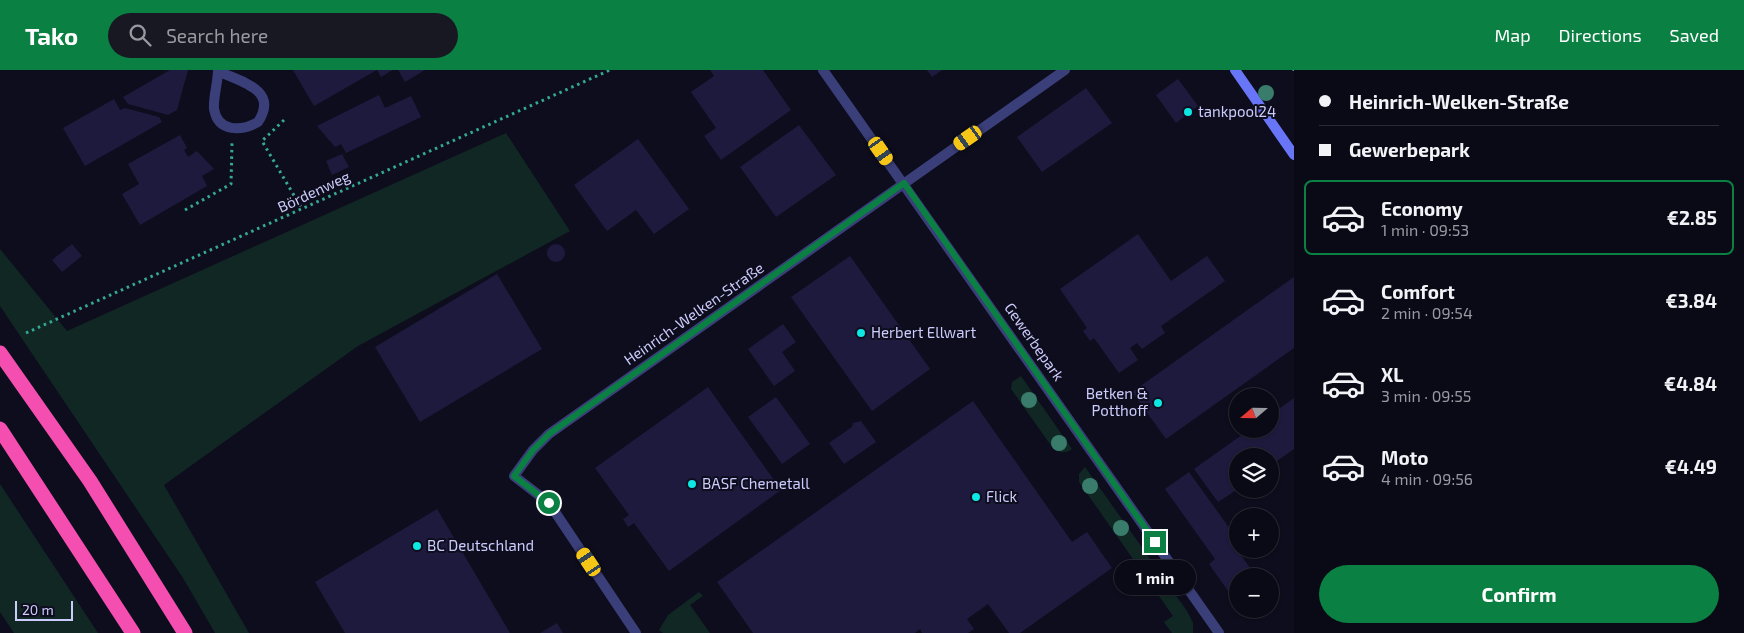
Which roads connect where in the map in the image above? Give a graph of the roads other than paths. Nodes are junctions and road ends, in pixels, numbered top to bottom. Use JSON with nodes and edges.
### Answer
{"nodes":[{"id":1,"x":218,"y":70,"type":"edge"},
{"id":2,"x":823,"y":70,"type":"edge"},
{"id":3,"x":1065,"y":70,"type":"edge"},
{"id":4,"x":1235,"y":70,"type":"edge"},
{"id":5,"x":1294,"y":154,"type":"edge"},
{"id":6,"x":904,"y":183,"type":"junction"},
{"id":7,"x":0,"y":353,"type":"edge"},
{"id":8,"x":0,"y":429,"type":"edge"},
{"id":9,"x":133,"y":633,"type":"edge"},
{"id":10,"x":185,"y":633,"type":"edge"},
{"id":11,"x":636,"y":633,"type":"edge"},
{"id":12,"x":1218,"y":633,"type":"edge"}],
"edges":[{"from":1,"to":1,"type":"street"},
{"from":2,"to":6,"type":"street","name":"Gewerbepark"},
{"from":3,"to":6,"type":"street","name":"Heinrich-Welken-Straße"},
{"from":4,"to":5,"type":"main road"},
{"from":6,"to":11,"type":"street","name":"Heinrich-Welken-Straße"},
{"from":6,"to":12,"type":"street","name":"Gewerbepark"},
{"from":7,"to":10,"type":"highway"},
{"from":8,"to":9,"type":"highway"}]}
